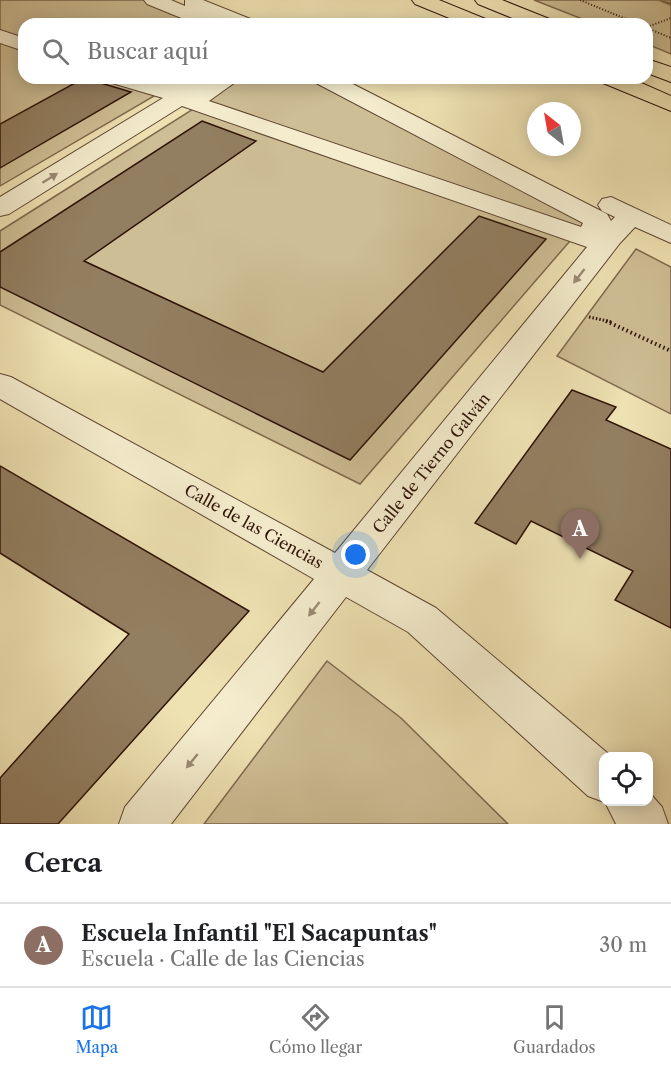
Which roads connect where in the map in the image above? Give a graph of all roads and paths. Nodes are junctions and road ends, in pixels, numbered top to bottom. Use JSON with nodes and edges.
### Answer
{"nodes":[{"id":1,"x":154,"y":0,"type":"edge"},
{"id":2,"x":186,"y":0,"type":"edge"},
{"id":3,"x":422,"y":0,"type":"edge"},
{"id":4,"x":485,"y":0,"type":"edge"},
{"id":5,"x":580,"y":0,"type":"edge"},
{"id":6,"x":198,"y":18,"type":"edge"},
{"id":7,"x":231,"y":18,"type":"edge"},
{"id":8,"x":466,"y":18,"type":"edge"},
{"id":9,"x":530,"y":18,"type":"edge"},
{"id":10,"x":624,"y":18,"type":"edge"},
{"id":11,"x":671,"y":18,"type":"edge"},
{"id":12,"x":653,"y":25,"type":"edge"},
{"id":13,"x":653,"y":30,"type":"edge"},
{"id":14,"x":0,"y":36,"type":"edge"},
{"id":15,"x":671,"y":38,"type":"edge"},
{"id":16,"x":18,"y":43,"type":"edge"},
{"id":17,"x":653,"y":68,"type":"edge"},
{"id":18,"x":671,"y":75,"type":"edge"},
{"id":19,"x":138,"y":84,"type":"edge"},
{"id":20,"x":175,"y":84,"type":"edge"},
{"id":21,"x":202,"y":84,"type":"edge"},
{"id":22,"x":220,"y":84,"type":"edge"},
{"id":23,"x":336,"y":84,"type":"edge"},
{"id":24,"x":366,"y":84,"type":"edge"},
{"id":25,"x":625,"y":84,"type":"edge"},
{"id":26,"x":671,"y":104,"type":"edge"},
{"id":27,"x":0,"y":208,"type":"edge"},
{"id":28,"x":632,"y":216,"type":"junction"},
{"id":29,"x":671,"y":235,"type":"edge"},
{"id":30,"x":554,"y":308,"type":"junction"},
{"id":31,"x":671,"y":351,"type":"edge"},
{"id":32,"x":0,"y":385,"type":"edge"},
{"id":33,"x":341,"y":575,"type":"junction"},
{"id":34,"x":599,"y":776,"type":"edge"},
{"id":35,"x":632,"y":806,"type":"edge"},
{"id":36,"x":142,"y":824,"type":"edge"},
{"id":37,"x":645,"y":824,"type":"edge"}],
"edges":[{"from":1,"to":6,"type":"street"},
{"from":2,"to":7,"type":"street"},
{"from":3,"to":8,"type":"highway"},
{"from":4,"to":9,"type":"highway"},
{"from":5,"to":10,"type":"path"},
{"from":11,"to":12,"type":"path"},
{"from":13,"to":15,"type":"path"},
{"from":14,"to":16,"type":"street"},
{"from":17,"to":18,"type":"highway"},
{"from":19,"to":20,"type":"street"},
{"from":27,"to":21,"type":"street","one_way":true},
{"from":22,"to":23,"type":"street"},
{"from":24,"to":28,"type":"street"},
{"from":25,"to":26,"type":"highway"},
{"from":28,"to":29,"type":"street"},
{"from":28,"to":30,"type":"street","name":"Calle de Tierno Galván","one_way":true},
{"from":30,"to":31,"type":"path"},
{"from":30,"to":33,"type":"street","name":"Calle de Tierno Galván"},
{"from":32,"to":33,"type":"street","name":"Calle de las Ciencias"},
{"from":33,"to":34,"type":"street","name":"Calle de las Ciencias"},
{"from":33,"to":36,"type":"street","name":"Calle de Tierno Galván","one_way":true},
{"from":35,"to":37,"type":"street"}]}
